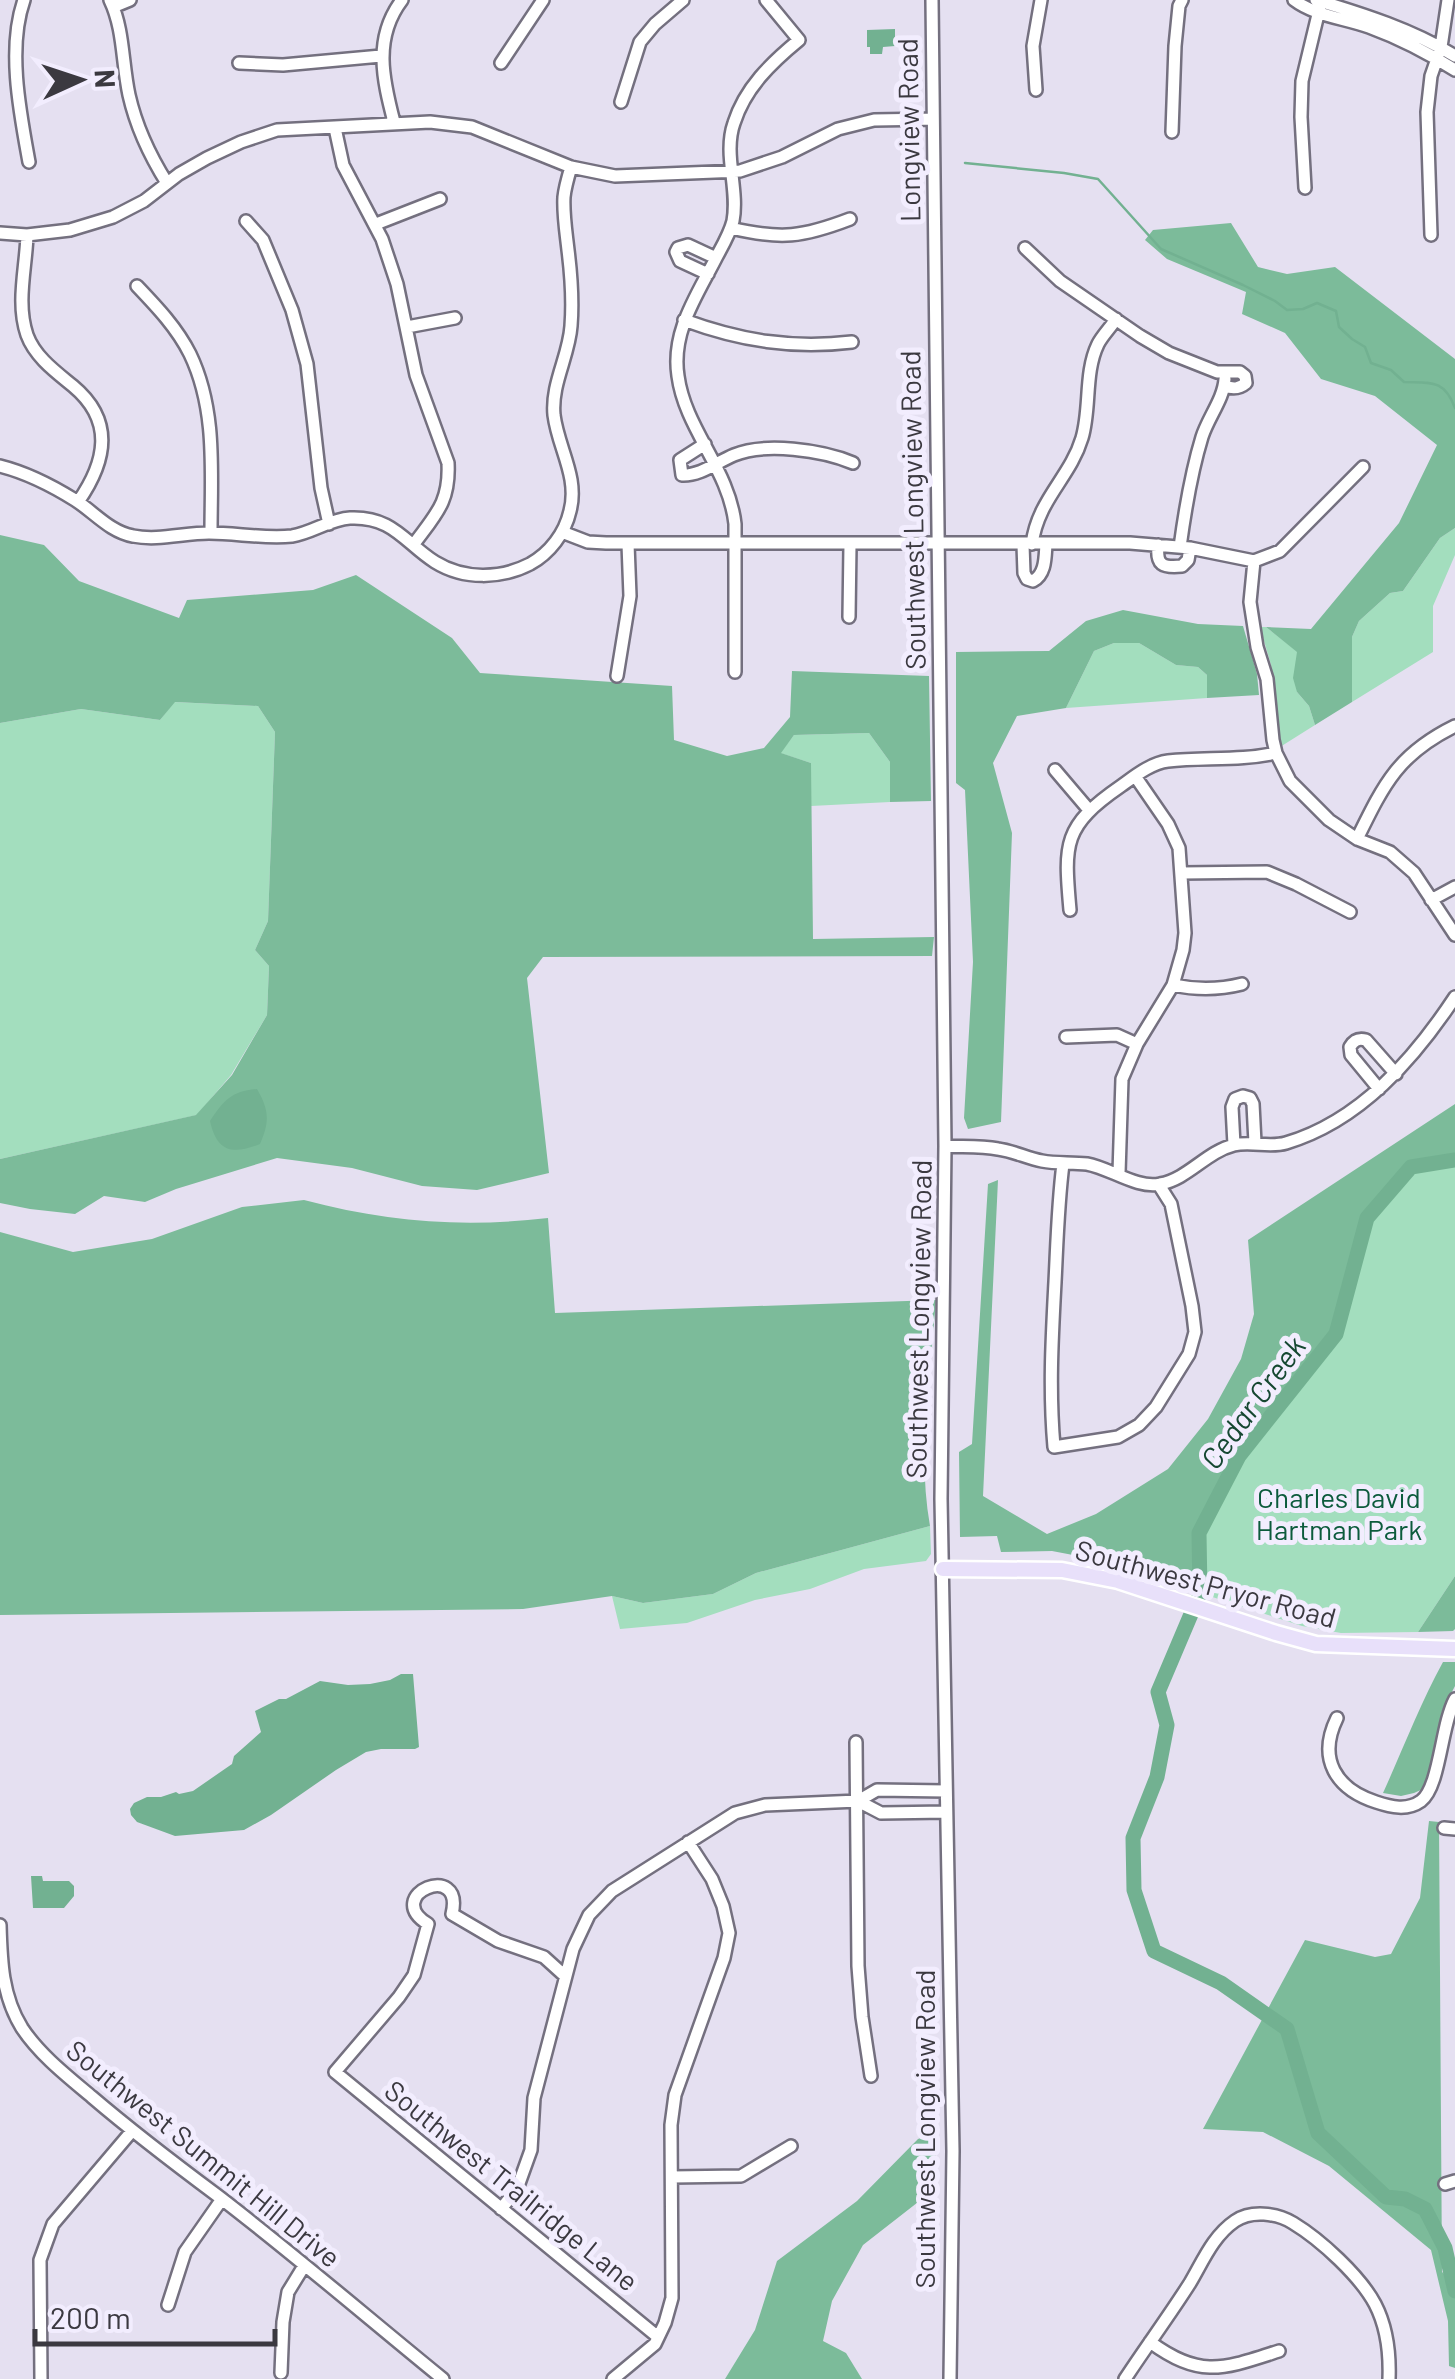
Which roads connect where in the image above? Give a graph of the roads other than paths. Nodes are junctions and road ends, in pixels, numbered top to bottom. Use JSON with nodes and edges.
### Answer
{"nodes":[{"id":1,"x":24,"y":0,"type":"edge"},
{"id":2,"x":130,"y":0,"type":"edge"},
{"id":3,"x":402,"y":0,"type":"edge"},
{"id":4,"x":544,"y":0,"type":"edge"},
{"id":5,"x":683,"y":0,"type":"edge"},
{"id":6,"x":766,"y":0,"type":"edge"},
{"id":7,"x":932,"y":0,"type":"edge"},
{"id":8,"x":1040,"y":0,"type":"edge"},
{"id":9,"x":1182,"y":0,"type":"edge"},
{"id":10,"x":1294,"y":0,"type":"edge"},
{"id":11,"x":1448,"y":0,"type":"edge"},
{"id":12,"x":111,"y":4,"type":"edge"},
{"id":13,"x":1318,"y":5,"type":"edge"},
{"id":14,"x":1439,"y":53,"type":"junction"},
{"id":15,"x":381,"y":56,"type":"junction"},
{"id":16,"x":1455,"y":56,"type":"edge"},
{"id":17,"x":501,"y":62,"type":"dead end"},
{"id":18,"x":239,"y":63,"type":"dead end"},
{"id":19,"x":1455,"y":70,"type":"edge"},
{"id":20,"x":1036,"y":90,"type":"dead end"},
{"id":21,"x":621,"y":102,"type":"dead end"},
{"id":22,"x":933,"y":119,"type":"junction"},
{"id":23,"x":394,"y":122,"type":"junction"},
{"id":24,"x":335,"y":128,"type":"junction"},
{"id":25,"x":1172,"y":132,"type":"dead end"},
{"id":26,"x":29,"y":162,"type":"dead end"},
{"id":27,"x":571,"y":167,"type":"junction"},
{"id":28,"x":733,"y":172,"type":"junction"},
{"id":29,"x":168,"y":183,"type":"junction"},
{"id":30,"x":1306,"y":188,"type":"dead end"},
{"id":31,"x":440,"y":199,"type":"dead end"},
{"id":32,"x":850,"y":219,"type":"dead end"},
{"id":33,"x":246,"y":221,"type":"dead end"},
{"id":34,"x":376,"y":224,"type":"junction"},
{"id":35,"x":731,"y":228,"type":"junction"},
{"id":36,"x":0,"y":233,"type":"edge"},
{"id":37,"x":26,"y":235,"type":"junction"},
{"id":38,"x":1431,"y":235,"type":"dead end"},
{"id":39,"x":1025,"y":248,"type":"dead end"},
{"id":40,"x":716,"y":258,"type":"junction"},
{"id":41,"x":934,"y":260,"type":"joint"},
{"id":42,"x":708,"y":274,"type":"junction"},
{"id":43,"x":137,"y":286,"type":"dead end"},
{"id":44,"x":455,"y":318,"type":"dead end"},
{"id":45,"x":1116,"y":319,"type":"junction"},
{"id":46,"x":684,"y":320,"type":"junction"},
{"id":47,"x":408,"y":327,"type":"junction"},
{"id":48,"x":852,"y":342,"type":"dead end"},
{"id":49,"x":1218,"y":372,"type":"junction"},
{"id":50,"x":1225,"y":386,"type":"junction"},
{"id":51,"x":705,"y":444,"type":"junction"},
{"id":52,"x":854,"y":463,"type":"dead end"},
{"id":53,"x":716,"y":464,"type":"junction"},
{"id":54,"x":0,"y":466,"type":"edge"},
{"id":55,"x":1362,"y":467,"type":"dead end"},
{"id":56,"x":78,"y":502,"type":"junction"},
{"id":57,"x":329,"y":524,"type":"junction"},
{"id":58,"x":562,"y":532,"type":"junction"},
{"id":59,"x":211,"y":533,"type":"junction"},
{"id":60,"x":414,"y":544,"type":"junction"},
{"id":61,"x":628,"y":544,"type":"junction"},
{"id":62,"x":734,"y":544,"type":"junction"},
{"id":63,"x":937,"y":544,"type":"junction"},
{"id":64,"x":1027,"y":544,"type":"junction"},
{"id":65,"x":1046,"y":544,"type":"junction"},
{"id":66,"x":850,"y":545,"type":"junction"},
{"id":67,"x":1158,"y":545,"type":"junction"},
{"id":68,"x":1185,"y":547,"type":"junction"},
{"id":69,"x":1254,"y":561,"type":"junction"},
{"id":70,"x":850,"y":617,"type":"dead end"},
{"id":71,"x":735,"y":672,"type":"dead end"},
{"id":72,"x":618,"y":676,"type":"dead end"},
{"id":73,"x":1455,"y":726,"type":"edge"},
{"id":74,"x":1276,"y":753,"type":"junction"},
{"id":75,"x":1055,"y":770,"type":"dead end"},
{"id":76,"x":1135,"y":776,"type":"junction"},
{"id":77,"x":1088,"y":810,"type":"junction"},
{"id":78,"x":1357,"y":838,"type":"junction"},
{"id":79,"x":1182,"y":873,"type":"junction"},
{"id":80,"x":1455,"y":887,"type":"edge"},
{"id":81,"x":1431,"y":900,"type":"junction"},
{"id":82,"x":1070,"y":910,"type":"dead end"},
{"id":83,"x":1350,"y":912,"type":"dead end"},
{"id":84,"x":1449,"y":915,"type":"edge"},
{"id":85,"x":1455,"y":935,"type":"edge"},
{"id":86,"x":1242,"y":984,"type":"dead end"},
{"id":87,"x":1173,"y":985,"type":"junction"},
{"id":88,"x":1455,"y":997,"type":"edge"},
{"id":89,"x":1066,"y":1037,"type":"dead end"},
{"id":90,"x":1137,"y":1044,"type":"junction"},
{"id":91,"x":1396,"y":1074,"type":"junction"},
{"id":92,"x":1379,"y":1089,"type":"junction"},
{"id":93,"x":1255,"y":1143,"type":"junction"},
{"id":94,"x":945,"y":1146,"type":"junction"},
{"id":95,"x":1234,"y":1146,"type":"junction"},
{"id":96,"x":1063,"y":1164,"type":"junction"},
{"id":97,"x":1119,"y":1174,"type":"junction"},
{"id":98,"x":1159,"y":1184,"type":"junction"},
{"id":99,"x":943,"y":1569,"type":"junction"},
{"id":100,"x":1455,"y":1650,"type":"edge"},
{"id":101,"x":1455,"y":1699,"type":"edge"},
{"id":102,"x":1337,"y":1718,"type":"dead end"},
{"id":103,"x":856,"y":1742,"type":"dead end"},
{"id":104,"x":946,"y":1791,"type":"junction"},
{"id":105,"x":858,"y":1801,"type":"junction"},
{"id":106,"x":946,"y":1812,"type":"junction"},
{"id":107,"x":688,"y":1842,"type":"junction"},
{"id":108,"x":452,"y":1914,"type":"junction"},
{"id":109,"x":428,"y":1924,"type":"junction"},
{"id":110,"x":0,"y":1925,"type":"edge"},
{"id":111,"x":572,"y":1950,"type":"junction"},
{"id":112,"x":544,"y":1957,"type":"junction"},
{"id":113,"x":566,"y":1976,"type":"junction"},
{"id":114,"x":871,"y":2076,"type":"dead end"},
{"id":115,"x":132,"y":2130,"type":"junction"},
{"id":116,"x":791,"y":2146,"type":"dead end"},
{"id":117,"x":672,"y":2177,"type":"junction"},
{"id":118,"x":222,"y":2199,"type":"junction"},
{"id":119,"x":501,"y":2208,"type":"junction"},
{"id":120,"x":304,"y":2266,"type":"junction"},
{"id":121,"x":168,"y":2305,"type":"dead end"},
{"id":122,"x":658,"y":2337,"type":"junction"},
{"id":123,"x":1150,"y":2342,"type":"junction"},
{"id":124,"x":1279,"y":2351,"type":"dead end"},
{"id":125,"x":281,"y":2373,"type":"dead end"},
{"id":126,"x":41,"y":2379,"type":"edge"},
{"id":127,"x":443,"y":2379,"type":"edge"},
{"id":128,"x":613,"y":2379,"type":"edge"},
{"id":129,"x":950,"y":2379,"type":"edge"},
{"id":130,"x":1125,"y":2379,"type":"edge"},
{"id":131,"x":1389,"y":2379,"type":"edge"}],
"edges":[{"from":1,"to":26,"type":"street"},
{"from":2,"to":12,"type":"street"},
{"from":3,"to":15,"type":"street"},
{"from":4,"to":17,"type":"street"},
{"from":5,"to":21,"type":"street"},
{"from":6,"to":28,"type":"street"},
{"from":7,"to":22,"type":"street","name":"Longview Road"},
{"from":8,"to":20,"type":"street"},
{"from":9,"to":25,"type":"street"},
{"from":10,"to":13,"type":"street"},
{"from":11,"to":14,"type":"street"},
{"from":12,"to":29,"type":"street"},
{"from":13,"to":14,"type":"street"},
{"from":13,"to":30,"type":"street"},
{"from":14,"to":16,"type":"street"},
{"from":14,"to":19,"type":"street"},
{"from":14,"to":38,"type":"street"},
{"from":15,"to":18,"type":"street"},
{"from":15,"to":23,"type":"street"},
{"from":22,"to":28,"type":"street"},
{"from":22,"to":41,"type":"street","name":"Longview Road"},
{"from":23,"to":24,"type":"street"},
{"from":23,"to":27,"type":"street"},
{"from":24,"to":29,"type":"street"},
{"from":24,"to":34,"type":"street"},
{"from":27,"to":28,"type":"street"},
{"from":27,"to":58,"type":"street"},
{"from":28,"to":35,"type":"street"},
{"from":29,"to":37,"type":"street"},
{"from":31,"to":34,"type":"street"},
{"from":32,"to":35,"type":"street"},
{"from":33,"to":57,"type":"street"},
{"from":34,"to":47,"type":"street"},
{"from":35,"to":40,"type":"street"},
{"from":36,"to":37,"type":"street"},
{"from":37,"to":56,"type":"street"},
{"from":39,"to":45,"type":"street"},
{"from":40,"to":42,"type":"street"},
{"from":40,"to":42,"type":"street"},
{"from":41,"to":63,"type":"street","name":"Southwest Longview Road"},
{"from":42,"to":46,"type":"street"},
{"from":43,"to":59,"type":"street"},
{"from":44,"to":47,"type":"street"},
{"from":45,"to":49,"type":"street"},
{"from":45,"to":64,"type":"street"},
{"from":46,"to":48,"type":"street"},
{"from":46,"to":51,"type":"street"},
{"from":47,"to":60,"type":"street"},
{"from":49,"to":50,"type":"street"},
{"from":49,"to":50,"type":"street"},
{"from":50,"to":68,"type":"street"},
{"from":51,"to":53,"type":"street"},
{"from":51,"to":53,"type":"street"},
{"from":52,"to":53,"type":"street"},
{"from":53,"to":62,"type":"street"},
{"from":54,"to":56,"type":"street"},
{"from":55,"to":69,"type":"street"},
{"from":56,"to":59,"type":"street"},
{"from":57,"to":59,"type":"street"},
{"from":57,"to":60,"type":"street"},
{"from":58,"to":60,"type":"street"},
{"from":58,"to":61,"type":"street"},
{"from":61,"to":62,"type":"street"},
{"from":61,"to":72,"type":"street"},
{"from":62,"to":66,"type":"street"},
{"from":62,"to":71,"type":"street"},
{"from":63,"to":64,"type":"street"},
{"from":63,"to":66,"type":"street"},
{"from":63,"to":94,"type":"street","name":"Southwest Longview Road"},
{"from":64,"to":65,"type":"street"},
{"from":64,"to":65,"type":"street"},
{"from":65,"to":67,"type":"street"},
{"from":66,"to":70,"type":"street"},
{"from":67,"to":68,"type":"street"},
{"from":67,"to":68,"type":"street"},
{"from":68,"to":69,"type":"street"},
{"from":69,"to":74,"type":"street"},
{"from":73,"to":78,"type":"street"},
{"from":74,"to":76,"type":"street"},
{"from":74,"to":78,"type":"street"},
{"from":75,"to":77,"type":"street"},
{"from":76,"to":77,"type":"street"},
{"from":76,"to":79,"type":"street"},
{"from":77,"to":82,"type":"street"},
{"from":78,"to":81,"type":"street"},
{"from":79,"to":83,"type":"street"},
{"from":79,"to":87,"type":"street"},
{"from":80,"to":81,"type":"street"},
{"from":81,"to":84,"type":"street"},
{"from":84,"to":85,"type":"street"},
{"from":86,"to":87,"type":"street"},
{"from":87,"to":90,"type":"street"},
{"from":88,"to":91,"type":"street"},
{"from":89,"to":90,"type":"street"},
{"from":90,"to":97,"type":"street"},
{"from":91,"to":92,"type":"street"},
{"from":91,"to":92,"type":"street"},
{"from":92,"to":93,"type":"street"},
{"from":93,"to":95,"type":"street"},
{"from":93,"to":95,"type":"street"},
{"from":94,"to":96,"type":"street"},
{"from":94,"to":99,"type":"street","name":"Southwest Longview Road"},
{"from":95,"to":98,"type":"street"},
{"from":96,"to":97,"type":"street"},
{"from":96,"to":98,"type":"street"},
{"from":97,"to":98,"type":"street"},
{"from":99,"to":100,"type":"main road","name":"Southwest Pryor Road"},
{"from":99,"to":104,"type":"street","name":"Southwest Longview Road"},
{"from":101,"to":102,"type":"street"},
{"from":103,"to":105,"type":"street"},
{"from":104,"to":105,"type":"street"},
{"from":104,"to":106,"type":"street","name":"Southwest Longview Road"},
{"from":105,"to":106,"type":"street"},
{"from":105,"to":107,"type":"street"},
{"from":105,"to":114,"type":"street"},
{"from":106,"to":129,"type":"street","name":"Southwest Longview Road"},
{"from":107,"to":111,"type":"street"},
{"from":107,"to":117,"type":"street"},
{"from":108,"to":109,"type":"street"},
{"from":108,"to":109,"type":"street"},
{"from":108,"to":112,"type":"street"},
{"from":109,"to":119,"type":"street","name":"Southwest Trailridge Lane"},
{"from":110,"to":115,"type":"street","name":"Southwest Summit Hill Drive"},
{"from":111,"to":112,"type":"street"},
{"from":111,"to":113,"type":"street"},
{"from":112,"to":113,"type":"street"},
{"from":113,"to":119,"type":"street"},
{"from":115,"to":118,"type":"street","name":"Southwest Summit Hill Drive"},
{"from":115,"to":126,"type":"street"},
{"from":116,"to":117,"type":"street"},
{"from":117,"to":122,"type":"street"},
{"from":118,"to":120,"type":"street","name":"Southwest Summit Hill Drive"},
{"from":118,"to":121,"type":"street"},
{"from":119,"to":122,"type":"street","name":"Southwest Trailridge Lane"},
{"from":120,"to":125,"type":"street"},
{"from":120,"to":127,"type":"street","name":"Southwest Summit Hill Drive"},
{"from":122,"to":128,"type":"street"},
{"from":123,"to":124,"type":"street"},
{"from":123,"to":130,"type":"street"},
{"from":123,"to":131,"type":"street"}]}
